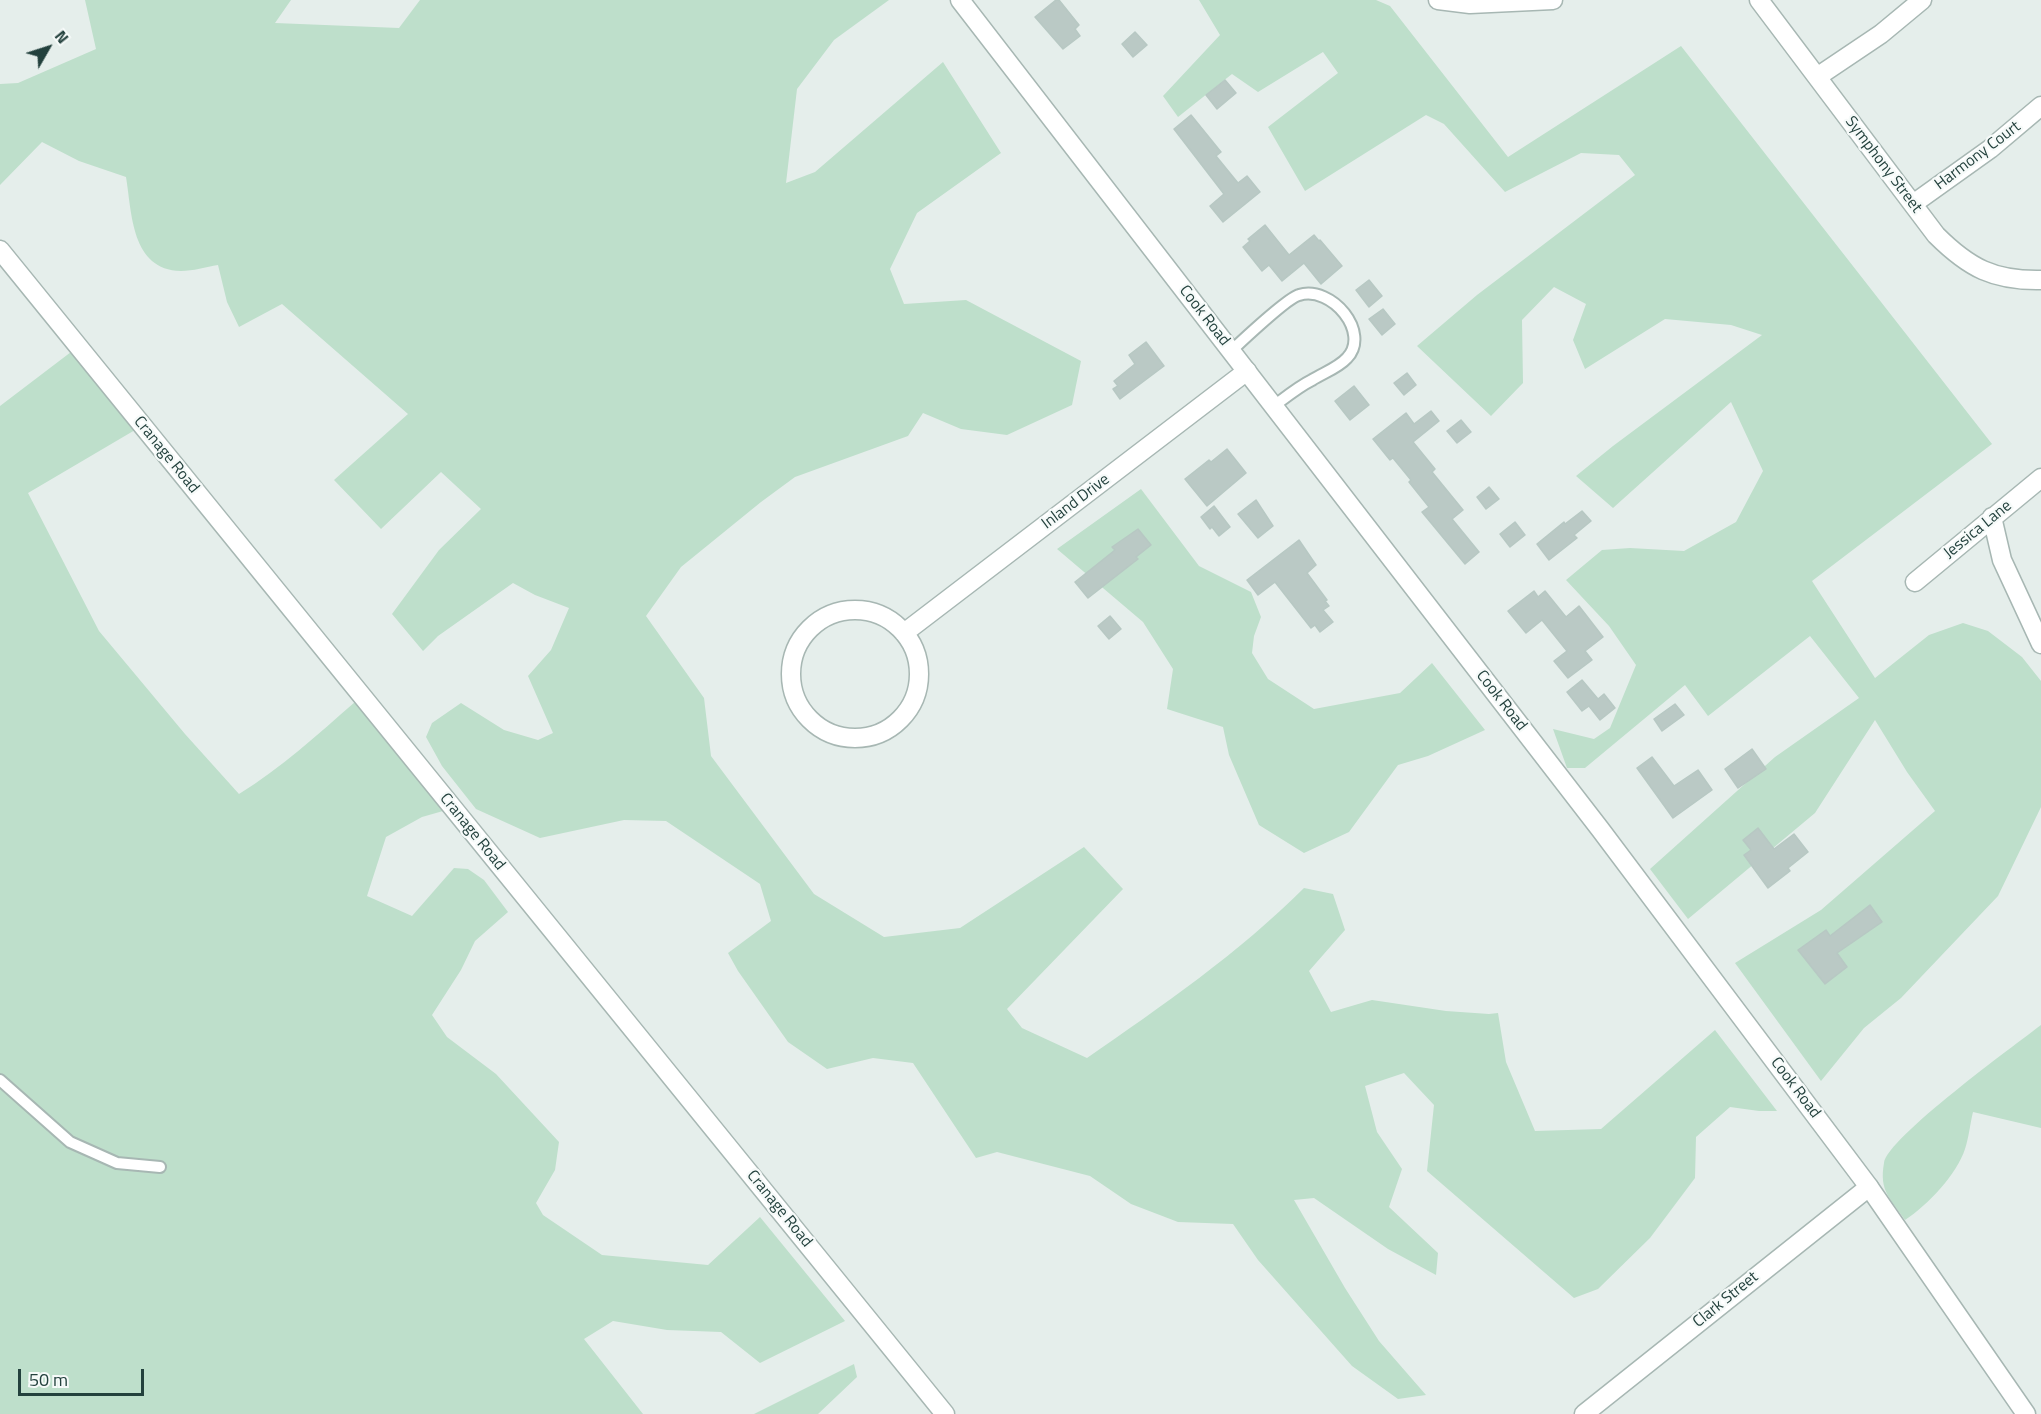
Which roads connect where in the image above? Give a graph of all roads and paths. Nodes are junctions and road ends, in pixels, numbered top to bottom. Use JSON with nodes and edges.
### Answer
{"nodes":[{"id":1,"x":960,"y":0,"type":"edge"},
{"id":2,"x":1438,"y":0,"type":"edge"},
{"id":3,"x":1553,"y":0,"type":"edge"},
{"id":4,"x":1759,"y":0,"type":"edge"},
{"id":5,"x":1922,"y":0,"type":"edge"},
{"id":6,"x":1817,"y":77,"type":"junction"},
{"id":7,"x":2041,"y":106,"type":"edge"},
{"id":8,"x":1914,"y":204,"type":"junction"},
{"id":9,"x":0,"y":250,"type":"edge"},
{"id":10,"x":2041,"y":280,"type":"edge"},
{"id":11,"x":1231,"y":351,"type":"junction"},
{"id":12,"x":1247,"y":371,"type":"junction"},
{"id":13,"x":1274,"y":406,"type":"junction"},
{"id":14,"x":2041,"y":478,"type":"edge"},
{"id":15,"x":1992,"y":517,"type":"junction"},
{"id":16,"x":1915,"y":582,"type":"dead end"},
{"id":17,"x":904,"y":633,"type":"junction"},
{"id":18,"x":2041,"y":644,"type":"edge"},
{"id":19,"x":0,"y":1080,"type":"edge"},
{"id":20,"x":160,"y":1167,"type":"dead end"},
{"id":21,"x":1869,"y":1187,"type":"junction"},
{"id":22,"x":945,"y":1414,"type":"edge"},
{"id":23,"x":1584,"y":1414,"type":"edge"},
{"id":24,"x":2026,"y":1414,"type":"edge"}],
"edges":[{"from":1,"to":11,"type":"street","name":"Cook Road"},
{"from":2,"to":3,"type":"street"},
{"from":4,"to":6,"type":"street","name":"Symphony Street"},
{"from":5,"to":6,"type":"street"},
{"from":6,"to":8,"type":"street","name":"Symphony Street"},
{"from":7,"to":8,"type":"street","name":"Harmony Court"},
{"from":8,"to":10,"type":"street","name":"Symphony Street"},
{"from":9,"to":22,"type":"street","name":"Cranage Road"},
{"from":11,"to":12,"type":"street","name":"Cook Road"},
{"from":11,"to":13,"type":"lane"},
{"from":12,"to":13,"type":"street","name":"Cook Road"},
{"from":12,"to":17,"type":"street","name":"Inland Drive"},
{"from":13,"to":21,"type":"street","name":"Cook Road"},
{"from":14,"to":15,"type":"street","name":"Jessica Lane"},
{"from":15,"to":16,"type":"street","name":"Jessica Lane"},
{"from":15,"to":18,"type":"street"},
{"from":17,"to":17,"type":"street"},
{"from":19,"to":20,"type":"lane"},
{"from":21,"to":23,"type":"street","name":"Clark Street"},
{"from":21,"to":24,"type":"street","name":"Cook Road"}]}
